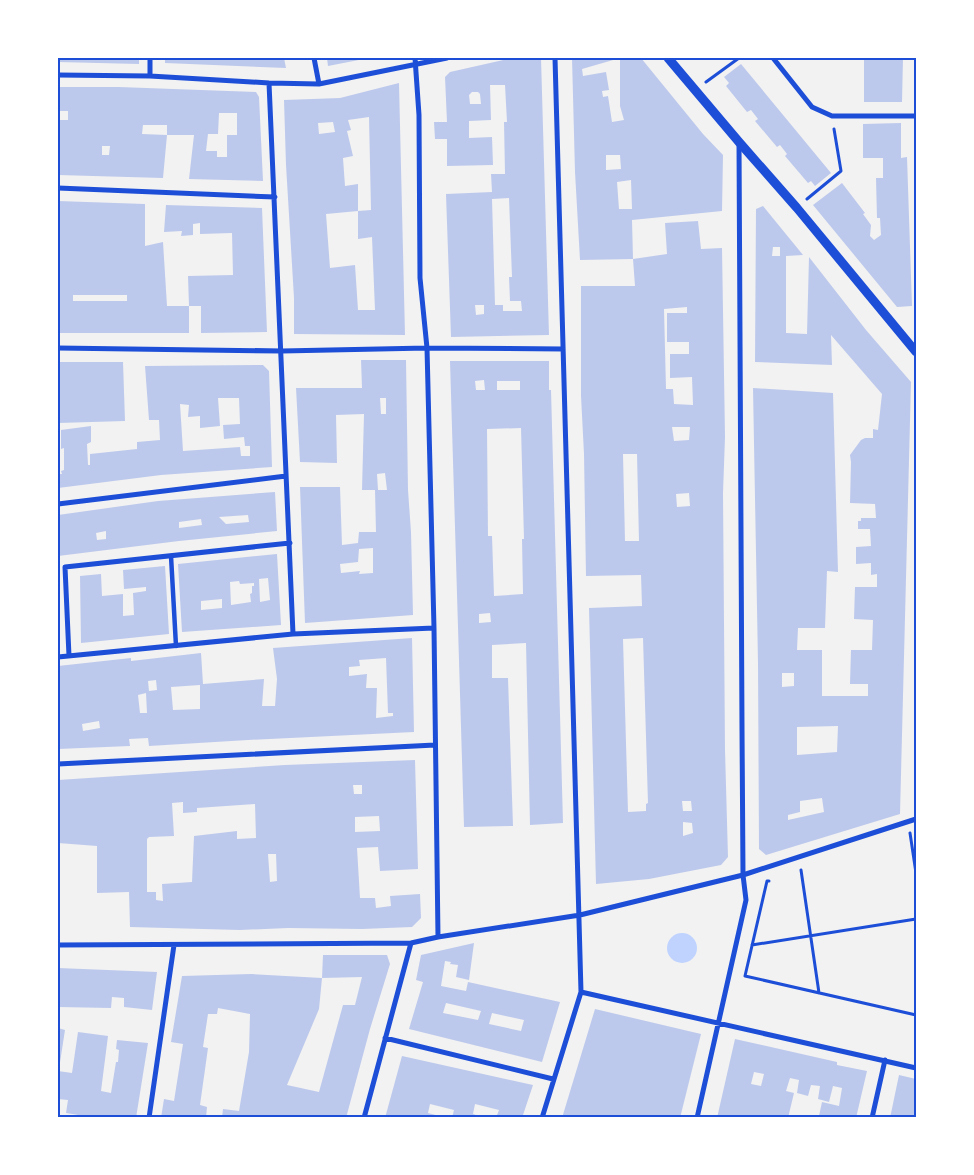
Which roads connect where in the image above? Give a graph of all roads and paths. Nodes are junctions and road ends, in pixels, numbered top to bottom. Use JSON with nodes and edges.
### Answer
{"nodes":[{"id":1,"x":150,"y":58,"type":"edge"},
{"id":2,"x":314,"y":58,"type":"edge"},
{"id":3,"x":415,"y":58,"type":"edge"},
{"id":4,"x":447,"y":58,"type":"edge"},
{"id":5,"x":555,"y":58,"type":"edge"},
{"id":6,"x":668,"y":58,"type":"edge"},
{"id":7,"x":739,"y":58,"type":"edge"},
{"id":8,"x":773,"y":58,"type":"edge"},
{"id":9,"x":415,"y":64,"type":"junction"},
{"id":10,"x":58,"y":75,"type":"edge"},
{"id":11,"x":150,"y":76,"type":"junction"},
{"id":12,"x":269,"y":83,"type":"junction"},
{"id":13,"x":319,"y":84,"type":"junction"},
{"id":14,"x":695,"y":90,"type":"junction"},
{"id":15,"x":832,"y":116,"type":"junction"},
{"id":16,"x":916,"y":116,"type":"edge"},
{"id":17,"x":739,"y":142,"type":"junction"},
{"id":18,"x":58,"y":188,"type":"edge"},
{"id":19,"x":275,"y":197,"type":"junction"},
{"id":20,"x":798,"y":208,"type":"junction"},
{"id":21,"x":58,"y":348,"type":"edge"},
{"id":22,"x":427,"y":348,"type":"junction"},
{"id":23,"x":563,"y":349,"type":"junction"},
{"id":24,"x":282,"y":351,"type":"junction"},
{"id":25,"x":916,"y":352,"type":"edge"},
{"id":26,"x":286,"y":476,"type":"junction"},
{"id":27,"x":58,"y":504,"type":"edge"},
{"id":28,"x":290,"y":543,"type":"junction"},
{"id":29,"x":171,"y":556,"type":"junction"},
{"id":30,"x":434,"y":628,"type":"junction"},
{"id":31,"x":293,"y":634,"type":"junction"},
{"id":32,"x":176,"y":646,"type":"junction"},
{"id":33,"x":69,"y":656,"type":"junction"},
{"id":34,"x":58,"y":657,"type":"edge"},
{"id":35,"x":435,"y":745,"type":"junction"},
{"id":36,"x":58,"y":764,"type":"edge"},
{"id":37,"x":916,"y":819,"type":"edge"},
{"id":38,"x":916,"y":831,"type":"edge"},
{"id":39,"x":910,"y":833,"type":"junction"},
{"id":40,"x":901,"y":836,"type":"dead end"},
{"id":41,"x":810,"y":867,"type":"dead end"},
{"id":42,"x":801,"y":870,"type":"junction"},
{"id":43,"x":793,"y":873,"type":"dead end"},
{"id":44,"x":916,"y":873,"type":"edge"},
{"id":45,"x":743,"y":875,"type":"junction"},
{"id":46,"x":776,"y":879,"type":"dead end"},
{"id":47,"x":580,"y":915,"type":"junction"},
{"id":48,"x":916,"y":919,"type":"edge"},
{"id":49,"x":811,"y":936,"type":"junction"},
{"id":50,"x":438,"y":937,"type":"junction"},
{"id":51,"x":411,"y":943,"type":"junction"},
{"id":52,"x":58,"y":945,"type":"edge"},
{"id":53,"x":174,"y":945,"type":"junction"},
{"id":54,"x":752,"y":945,"type":"junction"},
{"id":55,"x":736,"y":948,"type":"junction"},
{"id":56,"x":581,"y":992,"type":"junction"},
{"id":57,"x":819,"y":993,"type":"junction"},
{"id":58,"x":916,"y":1015,"type":"edge"},
{"id":59,"x":719,"y":1022,"type":"junction"},
{"id":60,"x":385,"y":1038,"type":"junction"},
{"id":61,"x":885,"y":1060,"type":"junction"},
{"id":62,"x":916,"y":1068,"type":"edge"},
{"id":63,"x":553,"y":1079,"type":"junction"},
{"id":64,"x":149,"y":1118,"type":"edge"},
{"id":65,"x":364,"y":1118,"type":"edge"},
{"id":66,"x":542,"y":1118,"type":"edge"},
{"id":67,"x":697,"y":1118,"type":"edge"},
{"id":68,"x":872,"y":1118,"type":"edge"}],
"edges":[{"from":1,"to":11,"type":"street"},
{"from":2,"to":13,"type":"street"},
{"from":3,"to":9,"type":"street"},
{"from":4,"to":9,"type":"street"},
{"from":5,"to":23,"type":"street"},
{"from":6,"to":14,"type":"street"},
{"from":7,"to":14,"type":"path"},
{"from":8,"to":15,"type":"street"},
{"from":9,"to":13,"type":"street"},
{"from":9,"to":22,"type":"street"},
{"from":10,"to":11,"type":"street"},
{"from":11,"to":12,"type":"street"},
{"from":12,"to":13,"type":"street"},
{"from":12,"to":19,"type":"street"},
{"from":14,"to":17,"type":"street"},
{"from":15,"to":16,"type":"street"},
{"from":15,"to":20,"type":"path"},
{"from":17,"to":20,"type":"street"},
{"from":17,"to":45,"type":"street"},
{"from":18,"to":19,"type":"street"},
{"from":19,"to":24,"type":"street"},
{"from":20,"to":25,"type":"street"},
{"from":21,"to":24,"type":"street"},
{"from":22,"to":23,"type":"street"},
{"from":22,"to":24,"type":"street"},
{"from":22,"to":30,"type":"street"},
{"from":23,"to":47,"type":"street"},
{"from":24,"to":26,"type":"street"},
{"from":26,"to":27,"type":"street"},
{"from":26,"to":28,"type":"street"},
{"from":28,"to":29,"type":"street"},
{"from":28,"to":31,"type":"street"},
{"from":29,"to":32,"type":"street"},
{"from":29,"to":33,"type":"street"},
{"from":30,"to":31,"type":"street"},
{"from":30,"to":35,"type":"street"},
{"from":31,"to":32,"type":"street"},
{"from":32,"to":33,"type":"street"},
{"from":33,"to":34,"type":"street"},
{"from":35,"to":36,"type":"street"},
{"from":35,"to":50,"type":"street"},
{"from":37,"to":45,"type":"street"},
{"from":38,"to":39,"type":"path"},
{"from":39,"to":40,"type":"path"},
{"from":39,"to":44,"type":"path"},
{"from":41,"to":42,"type":"path"},
{"from":42,"to":43,"type":"path"},
{"from":42,"to":49,"type":"path"},
{"from":45,"to":47,"type":"street"},
{"from":45,"to":55,"type":"street"},
{"from":46,"to":54,"type":"path"},
{"from":47,"to":50,"type":"street"},
{"from":47,"to":56,"type":"street"},
{"from":48,"to":49,"type":"path"},
{"from":49,"to":54,"type":"path"},
{"from":49,"to":57,"type":"path"},
{"from":50,"to":51,"type":"street"},
{"from":51,"to":53,"type":"street"},
{"from":51,"to":60,"type":"street"},
{"from":52,"to":53,"type":"street"},
{"from":53,"to":64,"type":"street"},
{"from":54,"to":55,"type":"path"},
{"from":54,"to":57,"type":"path"},
{"from":55,"to":59,"type":"street"},
{"from":56,"to":59,"type":"street"},
{"from":56,"to":63,"type":"street"},
{"from":57,"to":58,"type":"path"},
{"from":59,"to":61,"type":"street"},
{"from":59,"to":67,"type":"street"},
{"from":60,"to":63,"type":"street"},
{"from":60,"to":65,"type":"street"},
{"from":61,"to":62,"type":"street"},
{"from":61,"to":68,"type":"street"},
{"from":63,"to":66,"type":"street"}]}
